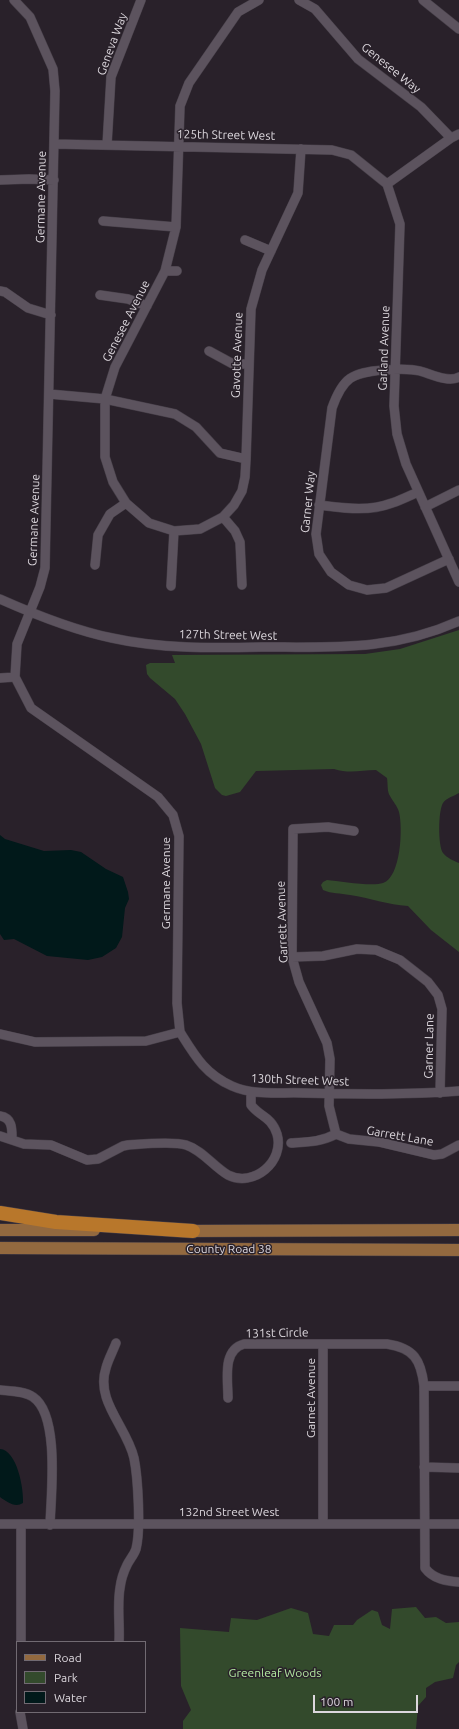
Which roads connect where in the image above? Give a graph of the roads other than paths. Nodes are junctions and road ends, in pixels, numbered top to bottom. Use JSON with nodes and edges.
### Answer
{"nodes":[{"id":1,"x":14,"y":0,"type":"edge"},
{"id":2,"x":141,"y":0,"type":"edge"},
{"id":3,"x":259,"y":0,"type":"edge"},
{"id":4,"x":299,"y":0,"type":"edge"},
{"id":5,"x":423,"y":0,"type":"edge"},
{"id":6,"x":459,"y":30,"type":"edge"},
{"id":7,"x":455,"y":136,"type":"edge"},
{"id":8,"x":54,"y":144,"type":"junction"},
{"id":9,"x":107,"y":145,"type":"junction"},
{"id":10,"x":178,"y":146,"type":"junction"},
{"id":11,"x":301,"y":149,"type":"junction"},
{"id":12,"x":0,"y":180,"type":"edge"},
{"id":13,"x":54,"y":180,"type":"junction"},
{"id":14,"x":387,"y":184,"type":"junction"},
{"id":15,"x":103,"y":221,"type":"dead end"},
{"id":16,"x":176,"y":227,"type":"junction"},
{"id":17,"x":245,"y":240,"type":"dead end"},
{"id":18,"x":271,"y":251,"type":"junction"},
{"id":19,"x":165,"y":271,"type":"junction"},
{"id":20,"x":177,"y":271,"type":"dead end"},
{"id":21,"x":0,"y":291,"type":"edge"},
{"id":22,"x":100,"y":295,"type":"dead end"},
{"id":23,"x":147,"y":306,"type":"junction"},
{"id":24,"x":51,"y":315,"type":"junction"},
{"id":25,"x":209,"y":351,"type":"dead end"},
{"id":26,"x":248,"y":364,"type":"junction"},
{"id":27,"x":395,"y":369,"type":"junction"},
{"id":28,"x":459,"y":377,"type":"edge"},
{"id":29,"x":49,"y":394,"type":"junction"},
{"id":30,"x":105,"y":399,"type":"junction"},
{"id":31,"x":246,"y":459,"type":"junction"},
{"id":32,"x":459,"y":490,"type":"edge"},
{"id":33,"x":418,"y":492,"type":"junction"},
{"id":34,"x":126,"y":503,"type":"junction"},
{"id":35,"x":319,"y":505,"type":"junction"},
{"id":36,"x":425,"y":507,"type":"junction"},
{"id":37,"x":223,"y":517,"type":"junction"},
{"id":38,"x":174,"y":531,"type":"junction"},
{"id":39,"x":449,"y":560,"type":"junction"},
{"id":40,"x":95,"y":565,"type":"dead end"},
{"id":41,"x":459,"y":582,"type":"edge"},
{"id":42,"x":242,"y":585,"type":"dead end"},
{"id":43,"x":171,"y":586,"type":"dead end"},
{"id":44,"x":0,"y":599,"type":"edge"},
{"id":45,"x":30,"y":612,"type":"junction"},
{"id":46,"x":459,"y":621,"type":"edge"},
{"id":47,"x":15,"y":677,"type":"junction"},
{"id":48,"x":0,"y":678,"type":"edge"},
{"id":49,"x":354,"y":831,"type":"dead end"},
{"id":50,"x":292,"y":957,"type":"junction"},
{"id":51,"x":180,"y":1032,"type":"junction"},
{"id":52,"x":0,"y":1034,"type":"edge"},
{"id":53,"x":459,"y":1091,"type":"edge"},
{"id":54,"x":251,"y":1092,"type":"junction"},
{"id":55,"x":329,"y":1093,"type":"junction"},
{"id":56,"x":440,"y":1093,"type":"junction"},
{"id":57,"x":0,"y":1116,"type":"edge"},
{"id":58,"x":336,"y":1134,"type":"junction"},
{"id":59,"x":0,"y":1136,"type":"edge"},
{"id":60,"x":12,"y":1140,"type":"junction"},
{"id":61,"x":292,"y":1143,"type":"dead end"},
{"id":62,"x":459,"y":1145,"type":"edge"},
{"id":63,"x":0,"y":1212,"type":"edge"},
{"id":64,"x":0,"y":1230,"type":"edge"},
{"id":65,"x":193,"y":1230,"type":"junction"},
{"id":66,"x":459,"y":1230,"type":"edge"},
{"id":67,"x":0,"y":1248,"type":"edge"},
{"id":68,"x":459,"y":1250,"type":"edge"},
{"id":69,"x":116,"y":1343,"type":"dead end"},
{"id":70,"x":323,"y":1344,"type":"junction"},
{"id":71,"x":424,"y":1386,"type":"junction"},
{"id":72,"x":459,"y":1386,"type":"edge"},
{"id":73,"x":0,"y":1390,"type":"edge"},
{"id":74,"x":228,"y":1398,"type":"dead end"},
{"id":75,"x":424,"y":1467,"type":"junction"},
{"id":76,"x":459,"y":1468,"type":"edge"},
{"id":77,"x":0,"y":1524,"type":"edge"},
{"id":78,"x":21,"y":1524,"type":"junction"},
{"id":79,"x":138,"y":1524,"type":"junction"},
{"id":80,"x":323,"y":1524,"type":"junction"},
{"id":81,"x":424,"y":1524,"type":"junction"},
{"id":82,"x":459,"y":1524,"type":"edge"},
{"id":83,"x":50,"y":1525,"type":"junction"},
{"id":84,"x":459,"y":1582,"type":"edge"},
{"id":85,"x":21,"y":1641,"type":"edge"},
{"id":86,"x":118,"y":1641,"type":"edge"},
{"id":87,"x":20,"y":1713,"type":"edge"},
{"id":88,"x":22,"y":1729,"type":"edge"}],
"edges":[{"from":1,"to":8,"type":"street","name":"Germane Avenue"},
{"from":2,"to":9,"type":"street","name":"Geneva Way"},
{"from":3,"to":10,"type":"street"},
{"from":4,"to":7,"type":"street","name":"Genesee Way"},
{"from":5,"to":6,"type":"street"},
{"from":7,"to":14,"type":"street"},
{"from":8,"to":9,"type":"street","name":"125th Street West"},
{"from":8,"to":13,"type":"street","name":"Germane Avenue"},
{"from":9,"to":10,"type":"street","name":"125th Street West"},
{"from":10,"to":11,"type":"street","name":"125th Street West"},
{"from":10,"to":16,"type":"street","name":"Genesee Avenue"},
{"from":11,"to":14,"type":"street","name":"125th Street West"},
{"from":11,"to":18,"type":"street","name":"Gavotte Avenue"},
{"from":12,"to":13,"type":"street"},
{"from":13,"to":24,"type":"street","name":"Germane Avenue"},
{"from":14,"to":27,"type":"street","name":"Garland Avenue"},
{"from":15,"to":16,"type":"street"},
{"from":16,"to":19,"type":"street","name":"Genesee Avenue"},
{"from":17,"to":18,"type":"street"},
{"from":18,"to":26,"type":"street","name":"Gavotte Avenue"},
{"from":19,"to":20,"type":"street"},
{"from":19,"to":23,"type":"street","name":"Genesee Avenue"},
{"from":21,"to":24,"type":"street"},
{"from":22,"to":23,"type":"street"},
{"from":23,"to":30,"type":"street","name":"Genesee Avenue"},
{"from":24,"to":29,"type":"street","name":"Germane Avenue"},
{"from":25,"to":26,"type":"street"},
{"from":26,"to":31,"type":"street","name":"Gavotte Avenue"},
{"from":27,"to":28,"type":"street","name":"Garner Way"},
{"from":27,"to":33,"type":"street","name":"Garland Avenue"},
{"from":27,"to":35,"type":"street","name":"Garner Way"},
{"from":29,"to":30,"type":"street"},
{"from":29,"to":45,"type":"street","name":"Germane Avenue"},
{"from":30,"to":31,"type":"street"},
{"from":30,"to":34,"type":"street","name":"Genesee Avenue"},
{"from":31,"to":37,"type":"street","name":"Gavotte Avenue"},
{"from":32,"to":36,"type":"street"},
{"from":33,"to":35,"type":"street"},
{"from":33,"to":36,"type":"street","name":"Garland Avenue"},
{"from":34,"to":38,"type":"street","name":"Genesee Avenue"},
{"from":34,"to":40,"type":"street"},
{"from":35,"to":39,"type":"street","name":"Garner Way"},
{"from":36,"to":39,"type":"street","name":"Garland Avenue"},
{"from":37,"to":38,"type":"street"},
{"from":37,"to":42,"type":"street"},
{"from":38,"to":43,"type":"street"},
{"from":39,"to":41,"type":"street","name":"Garland Avenue"},
{"from":44,"to":45,"type":"street","name":"127th Street West"},
{"from":45,"to":46,"type":"street","name":"127th Street West"},
{"from":45,"to":47,"type":"street","name":"Germane Avenue"},
{"from":47,"to":48,"type":"street"},
{"from":47,"to":51,"type":"street","name":"Germane Avenue"},
{"from":49,"to":50,"type":"street","name":"Garrett Avenue"},
{"from":50,"to":55,"type":"street","name":"Garrett Avenue"},
{"from":50,"to":56,"type":"street","name":"Garner Lane"},
{"from":51,"to":52,"type":"street"},
{"from":51,"to":54,"type":"street","name":"130th Street West"},
{"from":53,"to":56,"type":"street","name":"130th Street West"},
{"from":54,"to":55,"type":"street","name":"130th Street West"},
{"from":54,"to":60,"type":"street"},
{"from":55,"to":56,"type":"street","name":"130th Street West"},
{"from":55,"to":58,"type":"street","name":"Garrett Avenue"},
{"from":57,"to":60,"type":"street"},
{"from":58,"to":61,"type":"street"},
{"from":58,"to":62,"type":"street","name":"Garrett Lane"},
{"from":59,"to":60,"type":"street"},
{"from":63,"to":65,"type":"highway"},
{"from":64,"to":65,"type":"main road","name":"County Road 38"},
{"from":65,"to":66,"type":"main road","name":"County Road 38"},
{"from":67,"to":68,"type":"main road","name":"County Road 38"},
{"from":69,"to":79,"type":"street"},
{"from":70,"to":71,"type":"street","name":"Garnet Avenue"},
{"from":70,"to":74,"type":"street","name":"131st Circle"},
{"from":70,"to":80,"type":"street","name":"Garnet Avenue"},
{"from":71,"to":72,"type":"street"},
{"from":71,"to":75,"type":"street","name":"Garnet Avenue"},
{"from":73,"to":83,"type":"street"},
{"from":75,"to":76,"type":"street"},
{"from":75,"to":81,"type":"street","name":"Garnet Avenue"},
{"from":77,"to":78,"type":"street","name":"132nd Street West"},
{"from":78,"to":83,"type":"street","name":"132nd Street West"},
{"from":78,"to":85,"type":"street"},
{"from":79,"to":80,"type":"street","name":"132nd Street West"},
{"from":79,"to":83,"type":"street","name":"132nd Street West"},
{"from":79,"to":86,"type":"street"},
{"from":80,"to":81,"type":"street","name":"132nd Street West"},
{"from":81,"to":82,"type":"street","name":"132nd Street West"},
{"from":81,"to":84,"type":"street","name":"Garnet Avenue"},
{"from":87,"to":88,"type":"street"}]}
